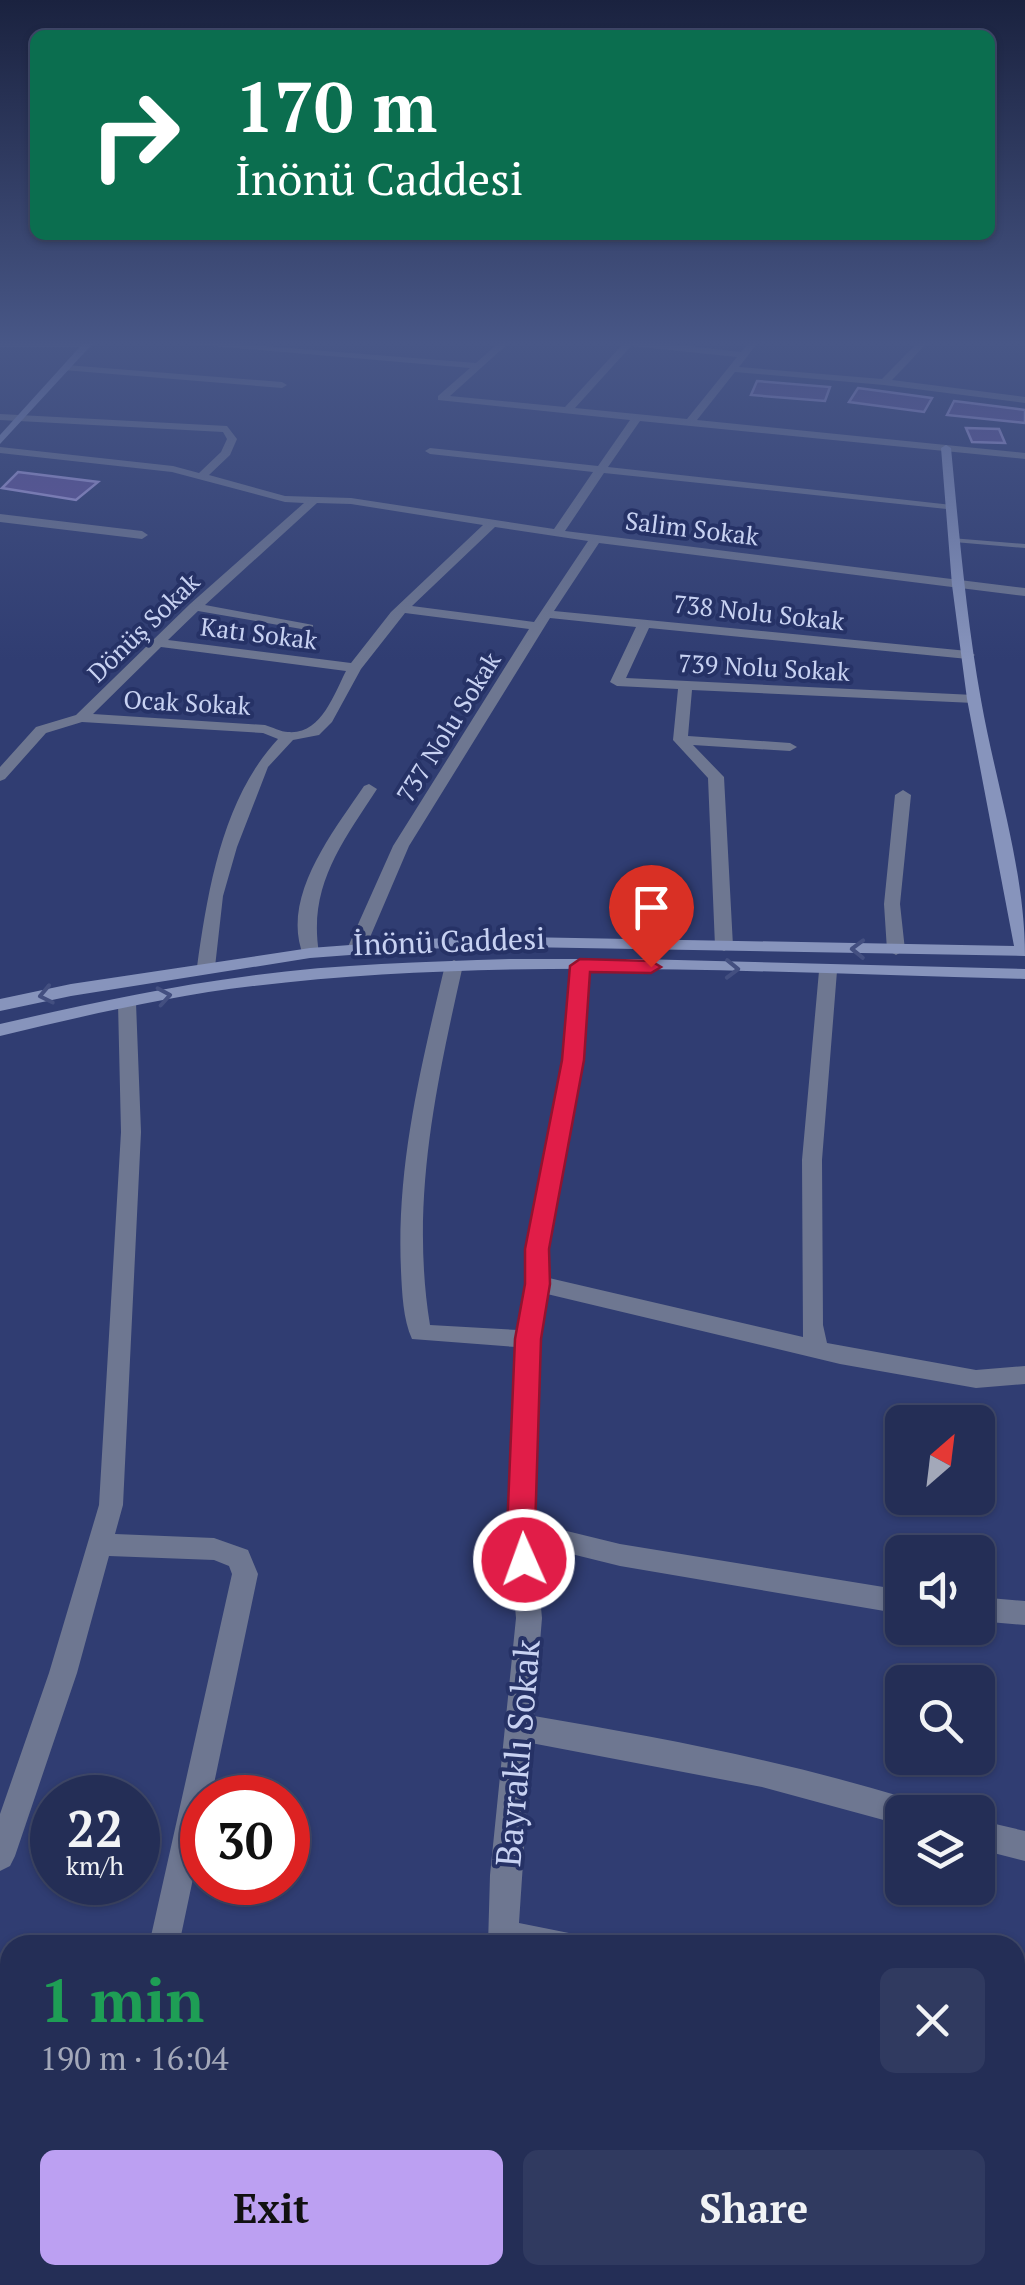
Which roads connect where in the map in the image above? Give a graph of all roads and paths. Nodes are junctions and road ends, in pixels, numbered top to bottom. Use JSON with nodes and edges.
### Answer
{"nodes":[{"id":1,"x":229,"y":447,"type":"edge"},
{"id":2,"x":617,"y":447,"type":"edge"},
{"id":3,"x":932,"y":447,"type":"edge"},
{"id":4,"x":946,"y":448,"type":"junction"},
{"id":5,"x":0,"y":450,"type":"edge"},
{"id":6,"x":430,"y":452,"type":"dead end"},
{"id":7,"x":1025,"y":456,"type":"edge"},
{"id":8,"x":601,"y":470,"type":"junction"},
{"id":9,"x":203,"y":475,"type":"junction"},
{"id":10,"x":314,"y":499,"type":"junction"},
{"id":11,"x":952,"y":508,"type":"junction"},
{"id":12,"x":0,"y":518,"type":"edge"},
{"id":13,"x":492,"y":523,"type":"junction"},
{"id":14,"x":557,"y":533,"type":"junction"},
{"id":15,"x":142,"y":535,"type":"dead end"},
{"id":16,"x":596,"y":538,"type":"junction"},
{"id":17,"x":954,"y":540,"type":"junction"},
{"id":18,"x":1025,"y":546,"type":"edge"},
{"id":19,"x":958,"y":585,"type":"junction"},
{"id":20,"x":1025,"y":592,"type":"edge"},
{"id":21,"x":195,"y":606,"type":"junction"},
{"id":22,"x":402,"y":609,"type":"junction"},
{"id":23,"x":542,"y":620,"type":"junction"},
{"id":24,"x":644,"y":624,"type":"junction"},
{"id":25,"x":308,"y":628,"type":"dead end"},
{"id":26,"x":158,"y":643,"type":"junction"},
{"id":27,"x":968,"y":655,"type":"junction"},
{"id":28,"x":355,"y":668,"type":"junction"},
{"id":29,"x":685,"y":685,"type":"junction"},
{"id":30,"x":974,"y":700,"type":"junction"},
{"id":31,"x":81,"y":718,"type":"junction"},
{"id":32,"x":288,"y":737,"type":"junction"},
{"id":33,"x":680,"y":740,"type":"junction"},
{"id":34,"x":790,"y":747,"type":"dead end"},
{"id":35,"x":0,"y":776,"type":"edge"},
{"id":36,"x":369,"y":789,"type":"dead end"},
{"id":37,"x":903,"y":795,"type":"dead end"},
{"id":38,"x":724,"y":946,"type":"junction"},
{"id":39,"x":356,"y":949,"type":"junction"},
{"id":40,"x":896,"y":950,"type":"junction"},
{"id":41,"x":1025,"y":951,"type":"edge"},
{"id":42,"x":310,"y":953,"type":"junction"},
{"id":43,"x":454,"y":965,"type":"junction"},
{"id":44,"x":580,"y":966,"type":"junction"},
{"id":45,"x":206,"y":967,"type":"junction"},
{"id":46,"x":828,"y":970,"type":"junction"},
{"id":47,"x":1025,"y":974,"type":"edge"},
{"id":48,"x":127,"y":1003,"type":"junction"},
{"id":49,"x":0,"y":1005,"type":"edge"},
{"id":50,"x":0,"y":1030,"type":"edge"},
{"id":51,"x":538,"y":1284,"type":"junction"},
{"id":52,"x":528,"y":1339,"type":"junction"},
{"id":53,"x":817,"y":1350,"type":"junction"},
{"id":54,"x":1025,"y":1376,"type":"edge"},
{"id":55,"x":521,"y":1531,"type":"junction"},
{"id":56,"x":100,"y":1544,"type":"junction"},
{"id":57,"x":885,"y":1599,"type":"edge"},
{"id":58,"x":995,"y":1610,"type":"edge"},
{"id":59,"x":1025,"y":1613,"type":"edge"},
{"id":60,"x":519,"y":1726,"type":"junction"},
{"id":61,"x":885,"y":1806,"type":"edge"},
{"id":62,"x":8,"y":1808,"type":"edge"},
{"id":63,"x":995,"y":1839,"type":"edge"},
{"id":64,"x":1025,"y":1846,"type":"edge"},
{"id":65,"x":0,"y":1856,"type":"edge"},
{"id":66,"x":166,"y":1935,"type":"edge"},
{"id":67,"x":504,"y":1935,"type":"edge"}],
"edges":[{"from":1,"to":9,"type":"street"},
{"from":2,"to":8,"type":"street"},
{"from":3,"to":4,"type":"street"},
{"from":4,"to":7,"type":"street"},
{"from":4,"to":11,"type":"main road"},
{"from":5,"to":9,"type":"street","name":"Salim Sokak"},
{"from":6,"to":8,"type":"street"},
{"from":8,"to":11,"type":"street"},
{"from":8,"to":14,"type":"street"},
{"from":9,"to":10,"type":"street","name":"Salim Sokak"},
{"from":10,"to":13,"type":"street","name":"Salim Sokak"},
{"from":10,"to":21,"type":"street","name":"Dönüş Sokak"},
{"from":11,"to":17,"type":"main road"},
{"from":12,"to":15,"type":"street"},
{"from":13,"to":14,"type":"street","name":"Salim Sokak"},
{"from":13,"to":22,"type":"street"},
{"from":14,"to":16,"type":"street","name":"Salim Sokak"},
{"from":16,"to":19,"type":"street","name":"Salim Sokak"},
{"from":16,"to":23,"type":"street","name":"737 Nolu Sokak"},
{"from":17,"to":18,"type":"lane"},
{"from":17,"to":19,"type":"main road"},
{"from":19,"to":20,"type":"street","name":"Salim Sokak"},
{"from":19,"to":27,"type":"main road"},
{"from":21,"to":25,"type":"street"},
{"from":21,"to":26,"type":"street","name":"Dönüş Sokak"},
{"from":22,"to":23,"type":"street","name":"738 Nolu Sokak"},
{"from":22,"to":28,"type":"street"},
{"from":23,"to":24,"type":"street","name":"738 Nolu Sokak"},
{"from":23,"to":39,"type":"street","name":"737 Nolu Sokak"},
{"from":24,"to":27,"type":"street","name":"738 Nolu Sokak"},
{"from":24,"to":29,"type":"street","name":"739 Nolu Sokak"},
{"from":26,"to":28,"type":"street","name":"Katı Sokak"},
{"from":26,"to":31,"type":"street","name":"Dönüş Sokak"},
{"from":27,"to":30,"type":"main road"},
{"from":28,"to":32,"type":"street"},
{"from":29,"to":30,"type":"street","name":"739 Nolu Sokak"},
{"from":29,"to":33,"type":"street"},
{"from":30,"to":41,"type":"main road"},
{"from":31,"to":32,"type":"street","name":"Ocak Sokak"},
{"from":31,"to":35,"type":"street","name":"Dönüş Sokak"},
{"from":32,"to":45,"type":"street"},
{"from":33,"to":34,"type":"street"},
{"from":33,"to":38,"type":"street"},
{"from":36,"to":42,"type":"street"},
{"from":37,"to":40,"type":"street"},
{"from":38,"to":39,"type":"main road","name":"İnönü Caddesi"},
{"from":40,"to":38,"type":"main road","name":"İnönü Caddesi","one_way":true},
{"from":39,"to":42,"type":"main road","name":"İnönü Caddesi"},
{"from":40,"to":41,"type":"main road","name":"İnönü Caddesi"},
{"from":42,"to":45,"type":"main road","name":"İnönü Caddesi"},
{"from":43,"to":44,"type":"main road","name":"İnönü Caddesi"},
{"from":48,"to":43,"type":"main road","name":"İnönü Caddesi","one_way":true},
{"from":43,"to":52,"type":"street"},
{"from":44,"to":46,"type":"main road","name":"İnönü Caddesi","one_way":true},
{"from":44,"to":51,"type":"street","name":"Bayraklı Sokak"},
{"from":45,"to":49,"type":"main road","name":"İnönü Caddesi","one_way":true},
{"from":46,"to":47,"type":"main road","name":"İnönü Caddesi"},
{"from":46,"to":53,"type":"street"},
{"from":48,"to":50,"type":"main road","name":"İnönü Caddesi"},
{"from":48,"to":56,"type":"street"},
{"from":51,"to":52,"type":"street","name":"Bayraklı Sokak"},
{"from":51,"to":53,"type":"street"},
{"from":52,"to":55,"type":"street","name":"Bayraklı Sokak"},
{"from":53,"to":54,"type":"street"},
{"from":55,"to":57,"type":"street"},
{"from":55,"to":60,"type":"street","name":"Bayraklı Sokak"},
{"from":56,"to":62,"type":"street"},
{"from":56,"to":66,"type":"street"},
{"from":58,"to":59,"type":"street"},
{"from":60,"to":61,"type":"street"},
{"from":60,"to":67,"type":"street","name":"Bayraklı Sokak"},
{"from":62,"to":65,"type":"street"},
{"from":63,"to":64,"type":"street"}]}
